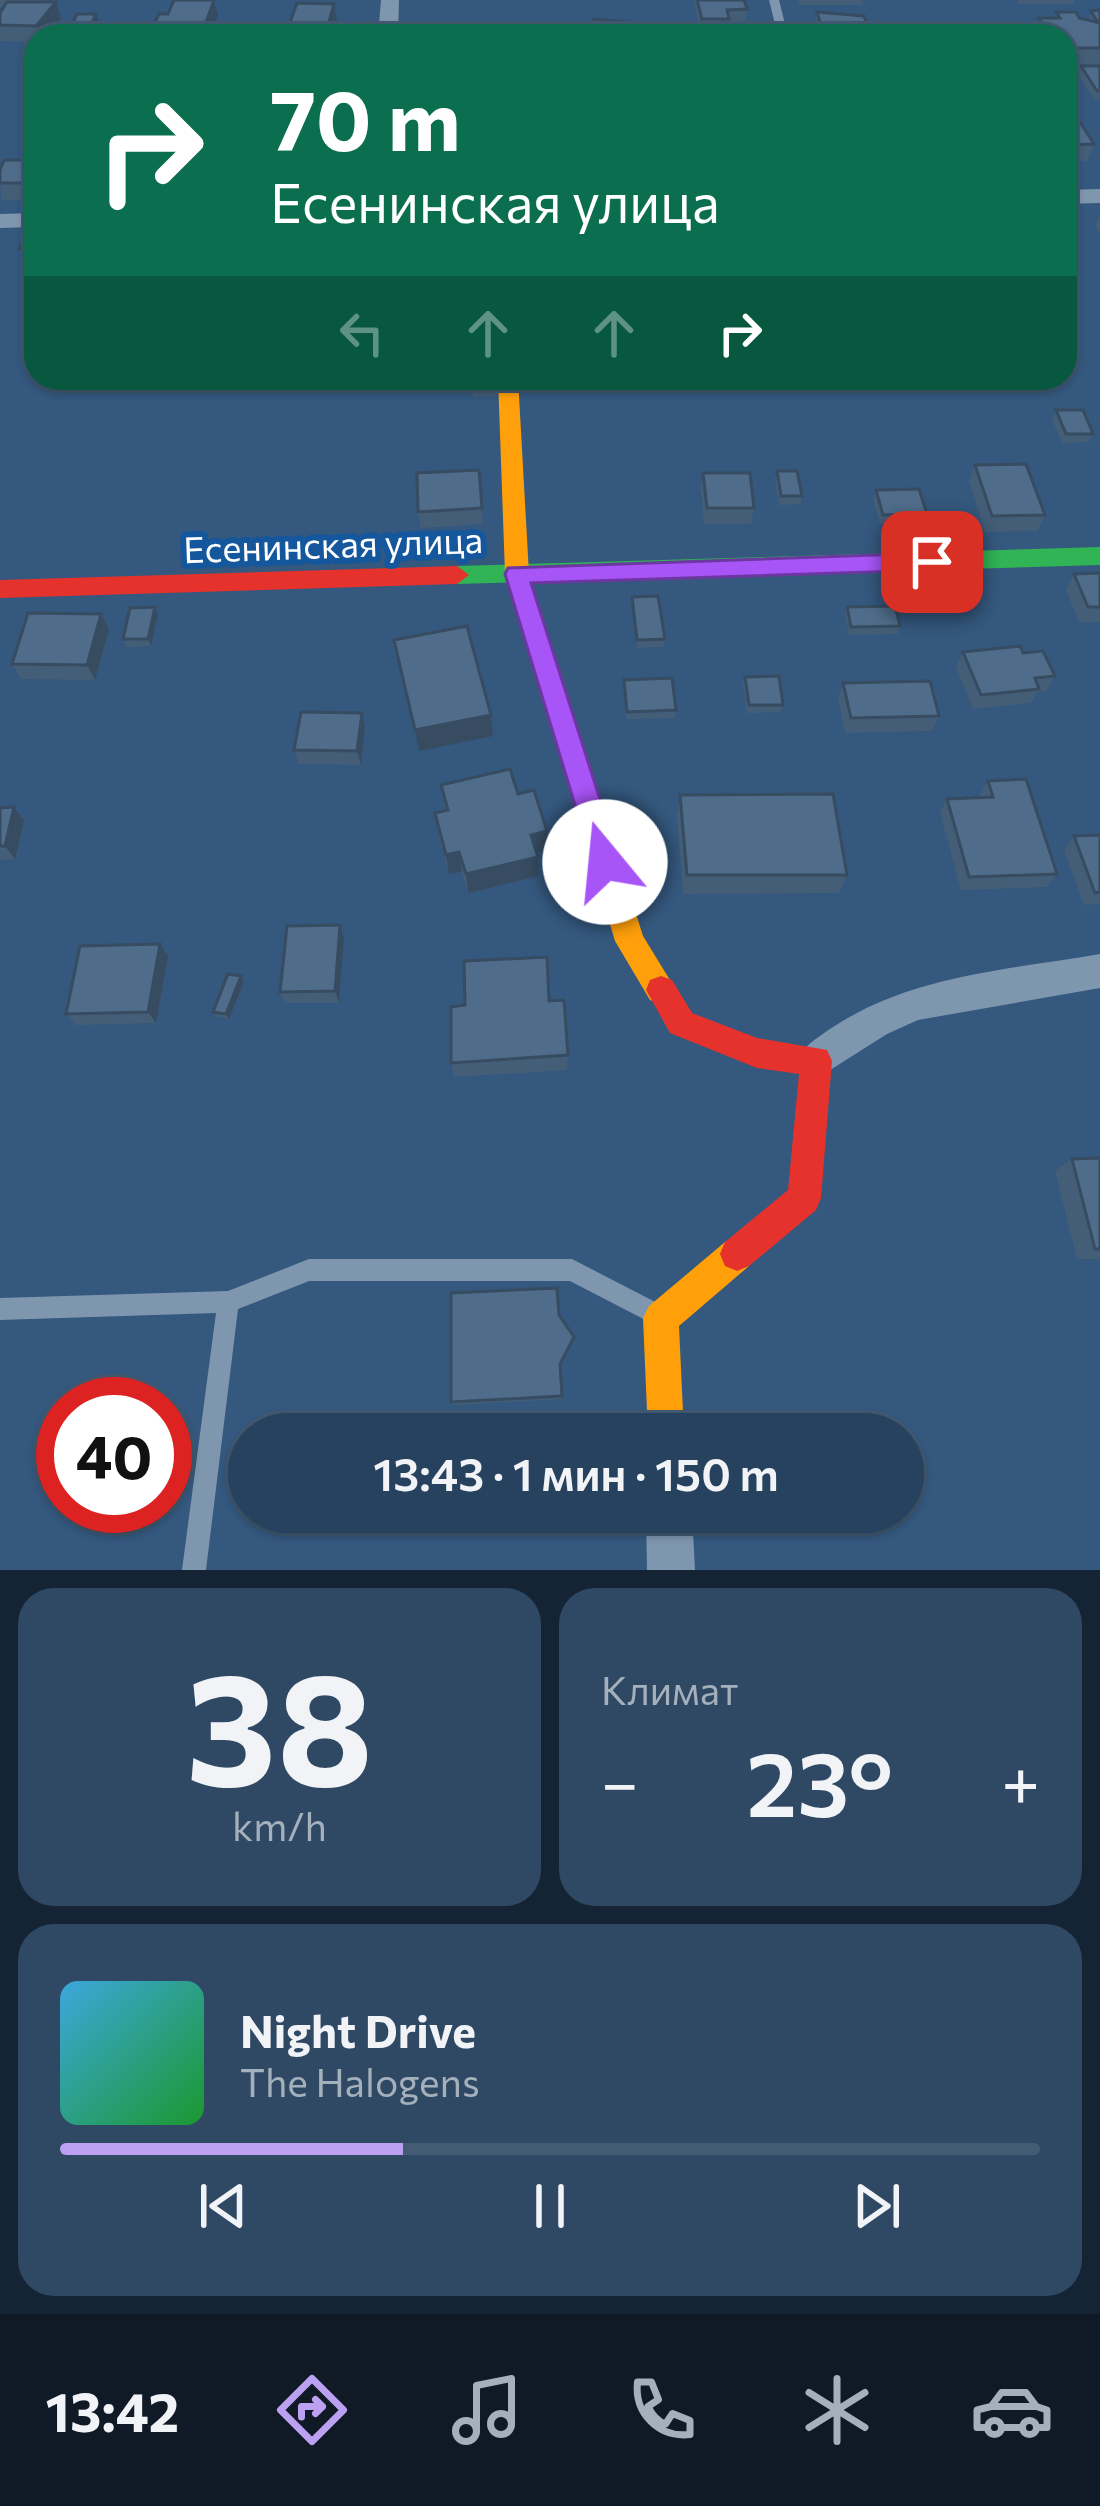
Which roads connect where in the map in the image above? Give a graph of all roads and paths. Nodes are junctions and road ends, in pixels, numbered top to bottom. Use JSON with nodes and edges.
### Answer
{"nodes":[{"id":1,"x":509,"y":390,"type":"edge"},
{"id":2,"x":1100,"y":556,"type":"edge"},
{"id":3,"x":517,"y":574,"type":"junction"},
{"id":4,"x":0,"y":589,"type":"edge"},
{"id":5,"x":1100,"y":971,"type":"edge"},
{"id":6,"x":816,"y":1061,"type":"junction"},
{"id":7,"x":227,"y":1302,"type":"junction"},
{"id":8,"x":0,"y":1309,"type":"edge"},
{"id":9,"x":661,"y":1318,"type":"junction"},
{"id":10,"x":665,"y":1413,"type":"edge"},
{"id":11,"x":670,"y":1533,"type":"edge"},
{"id":12,"x":194,"y":1570,"type":"edge"},
{"id":13,"x":671,"y":1570,"type":"edge"}],
"edges":[{"from":1,"to":3,"type":"street"},
{"from":2,"to":3,"type":"street","name":"Есенинская улица"},
{"from":3,"to":4,"type":"street","name":"Есенинская улица"},
{"from":3,"to":6,"type":"street"},
{"from":5,"to":6,"type":"street"},
{"from":6,"to":9,"type":"street"},
{"from":7,"to":8,"type":"lane"},
{"from":7,"to":9,"type":"lane"},
{"from":7,"to":12,"type":"lane"},
{"from":9,"to":10,"type":"street"},
{"from":11,"to":13,"type":"street"}]}
